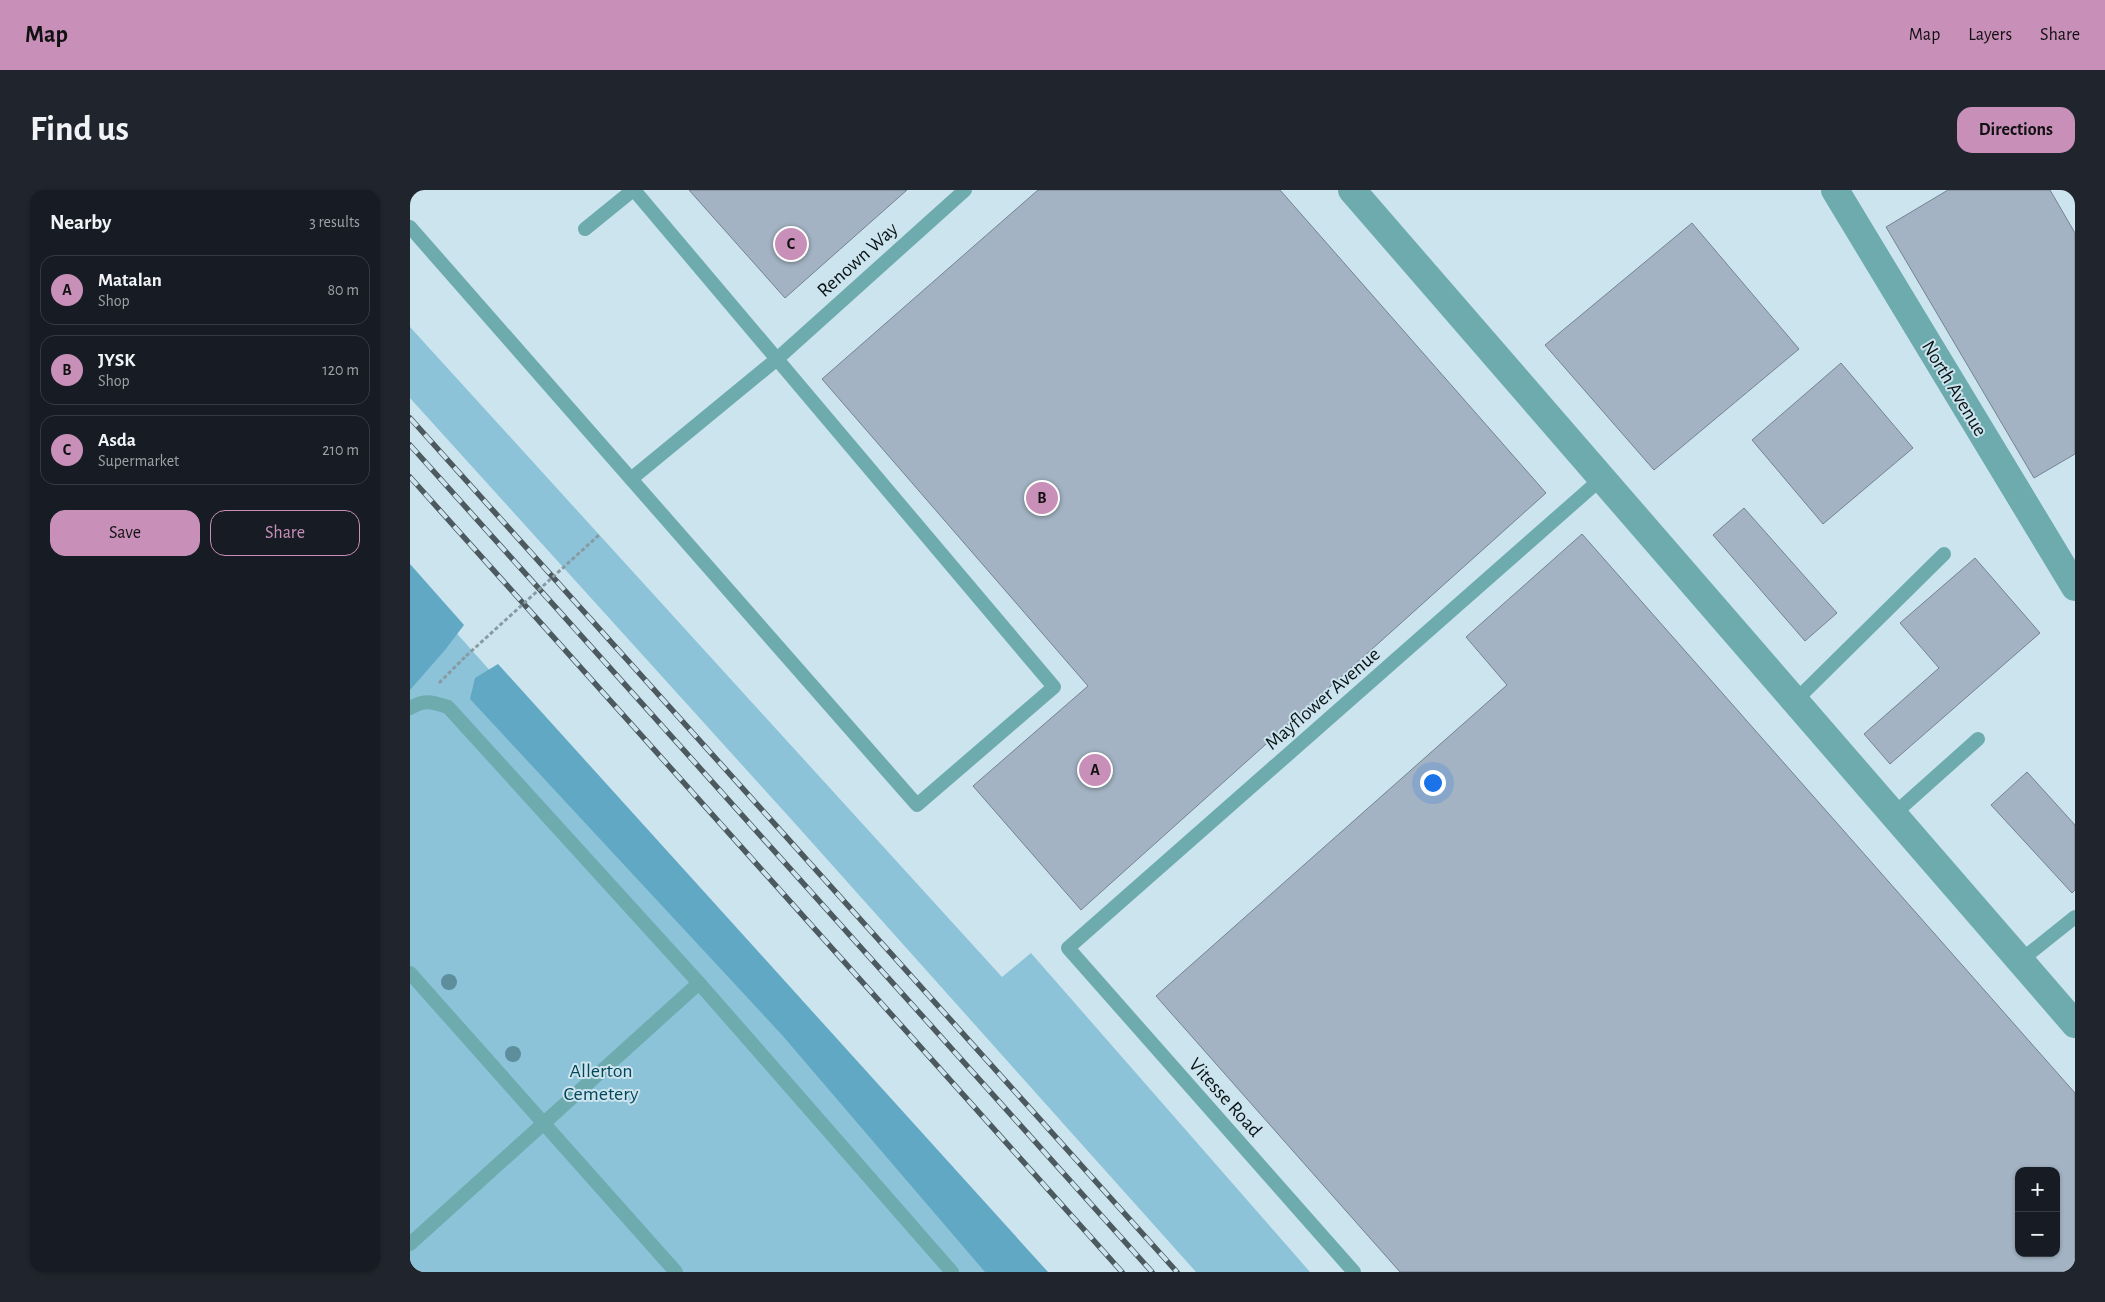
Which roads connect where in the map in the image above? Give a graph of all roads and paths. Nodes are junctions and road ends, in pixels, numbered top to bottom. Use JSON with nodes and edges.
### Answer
{"nodes":[{"id":1,"x":634,"y":190,"type":"edge"},
{"id":2,"x":965,"y":190,"type":"edge"},
{"id":3,"x":1352,"y":190,"type":"edge"},
{"id":4,"x":1836,"y":190,"type":"edge"},
{"id":5,"x":410,"y":227,"type":"edge"},
{"id":6,"x":585,"y":229,"type":"dead end"},
{"id":7,"x":777,"y":359,"type":"junction"},
{"id":8,"x":1602,"y":478,"type":"junction"},
{"id":9,"x":631,"y":479,"type":"junction"},
{"id":10,"x":600,"y":535,"type":"dead end"},
{"id":11,"x":1944,"y":554,"type":"dead end"},
{"id":12,"x":2075,"y":587,"type":"edge"},
{"id":13,"x":1795,"y":700,"type":"junction"},
{"id":14,"x":415,"y":705,"type":"edge"},
{"id":15,"x":1978,"y":739,"type":"dead end"},
{"id":16,"x":1894,"y":814,"type":"junction"},
{"id":17,"x":2075,"y":917,"type":"edge"},
{"id":18,"x":1068,"y":948,"type":"joint"},
{"id":19,"x":2020,"y":961,"type":"junction"},
{"id":20,"x":410,"y":973,"type":"edge"},
{"id":21,"x":699,"y":983,"type":"junction"},
{"id":22,"x":2075,"y":1024,"type":"edge"},
{"id":23,"x":544,"y":1122,"type":"junction"},
{"id":24,"x":410,"y":1244,"type":"edge"},
{"id":25,"x":676,"y":1272,"type":"edge"},
{"id":26,"x":952,"y":1272,"type":"edge"},
{"id":27,"x":1354,"y":1272,"type":"edge"}],
"edges":[{"from":1,"to":6,"type":"lane"},
{"from":1,"to":7,"type":"lane"},
{"from":2,"to":7,"type":"lane","name":"Renown Way"},
{"from":3,"to":8,"type":"street"},
{"from":4,"to":12,"type":"street","name":"North Avenue"},
{"from":5,"to":9,"type":"lane"},
{"from":7,"to":9,"type":"lane","name":"Renown Way"},
{"from":7,"to":9,"type":"lane"},
{"from":8,"to":13,"type":"street"},
{"from":8,"to":18,"type":"lane","name":"Mayflower Avenue"},
{"from":10,"to":14,"type":"path","bridge":true},
{"from":11,"to":13,"type":"lane"},
{"from":13,"to":16,"type":"street"},
{"from":14,"to":21,"type":"lane"},
{"from":15,"to":16,"type":"lane"},
{"from":16,"to":19,"type":"street"},
{"from":17,"to":19,"type":"lane"},
{"from":18,"to":27,"type":"lane","name":"Vitesse Road"},
{"from":19,"to":22,"type":"street"},
{"from":20,"to":23,"type":"lane"},
{"from":21,"to":23,"type":"lane"},
{"from":21,"to":26,"type":"lane"},
{"from":23,"to":24,"type":"lane"},
{"from":23,"to":25,"type":"lane"}]}
